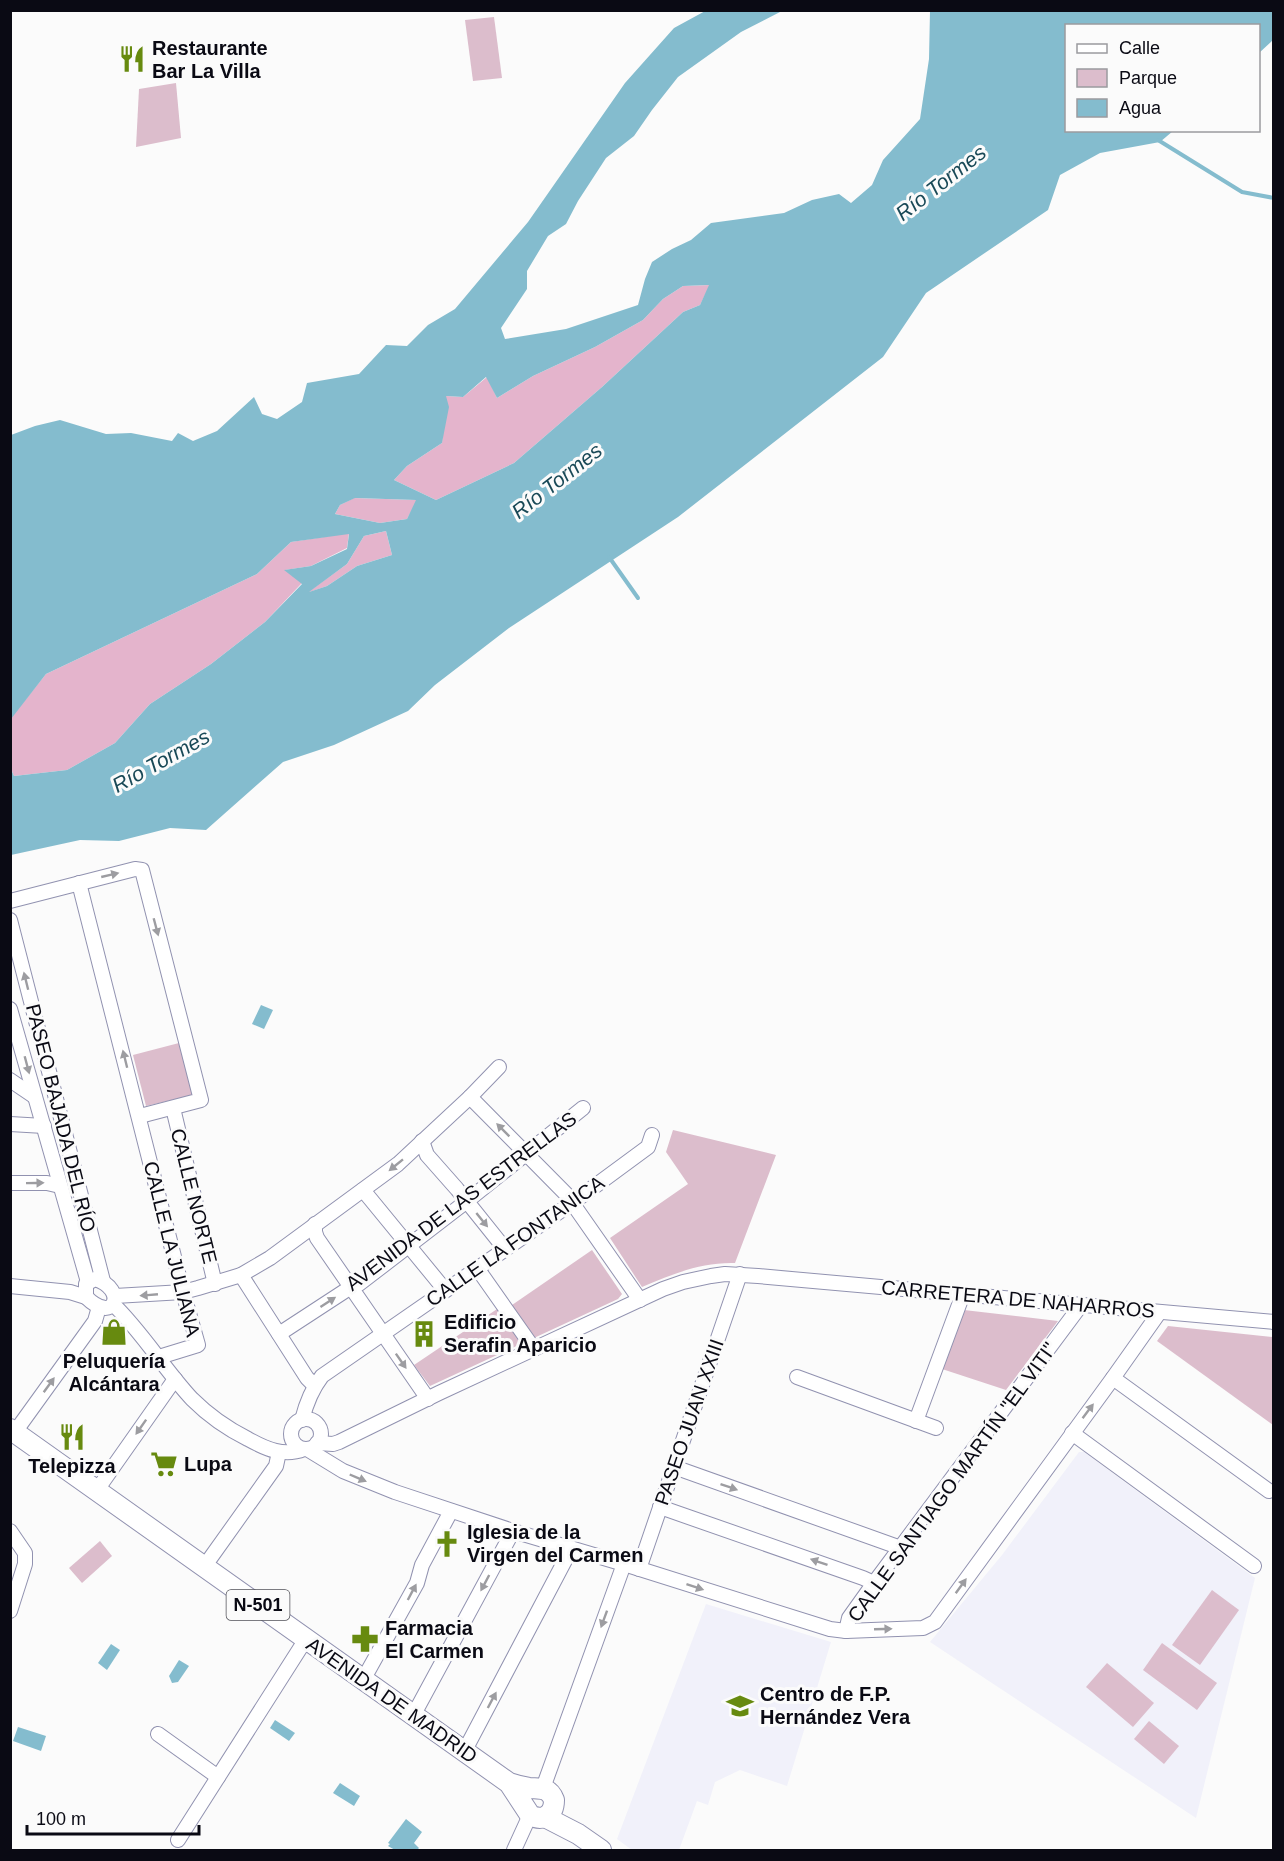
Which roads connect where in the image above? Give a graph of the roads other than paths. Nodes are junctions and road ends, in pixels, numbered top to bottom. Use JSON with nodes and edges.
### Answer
{"nodes":[{"id":1,"x":79,"y":883,"type":"junction"},
{"id":2,"x":10,"y":901,"type":"edge"},
{"id":3,"x":10,"y":920,"type":"edge"},
{"id":4,"x":10,"y":1009,"type":"edge"},
{"id":5,"x":499,"y":1067,"type":"dead end"},
{"id":6,"x":10,"y":1080,"type":"edge"},
{"id":7,"x":35,"y":1097,"type":"junction"},
{"id":8,"x":470,"y":1097,"type":"junction"},
{"id":9,"x":173,"y":1108,"type":"junction"},
{"id":10,"x":583,"y":1108,"type":"dead end"},
{"id":11,"x":140,"y":1116,"type":"junction"},
{"id":12,"x":10,"y":1124,"type":"edge"},
{"id":13,"x":44,"y":1126,"type":"junction"},
{"id":14,"x":652,"y":1136,"type":"dead end"},
{"id":15,"x":422,"y":1141,"type":"junction"},
{"id":16,"x":525,"y":1153,"type":"junction"},
{"id":17,"x":10,"y":1184,"type":"edge"},
{"id":18,"x":60,"y":1186,"type":"junction"},
{"id":19,"x":363,"y":1190,"type":"junction"},
{"id":20,"x":467,"y":1201,"type":"junction"},
{"id":21,"x":572,"y":1203,"type":"junction"},
{"id":22,"x":315,"y":1224,"type":"junction"},
{"id":23,"x":408,"y":1246,"type":"junction"},
{"id":24,"x":506,"y":1249,"type":"junction"},
{"id":25,"x":477,"y":1268,"type":"junction"},
{"id":26,"x":740,"y":1274,"type":"junction"},
{"id":27,"x":241,"y":1275,"type":"junction"},
{"id":28,"x":12,"y":1279,"type":"edge"},
{"id":29,"x":104,"y":1281,"type":"junction"},
{"id":30,"x":215,"y":1284,"type":"junction"},
{"id":31,"x":351,"y":1287,"type":"junction"},
{"id":32,"x":87,"y":1288,"type":"junction"},
{"id":33,"x":445,"y":1290,"type":"junction"},
{"id":34,"x":183,"y":1292,"type":"junction"},
{"id":35,"x":963,"y":1294,"type":"junction"},
{"id":36,"x":640,"y":1299,"type":"junction"},
{"id":37,"x":114,"y":1300,"type":"junction"},
{"id":38,"x":1081,"y":1305,"type":"junction"},
{"id":39,"x":99,"y":1307,"type":"junction"},
{"id":40,"x":1159,"y":1312,"type":"junction"},
{"id":41,"x":1274,"y":1322,"type":"edge"},
{"id":42,"x":279,"y":1334,"type":"junction"},
{"id":43,"x":382,"y":1334,"type":"junction"},
{"id":44,"x":534,"y":1349,"type":"junction"},
{"id":45,"x":159,"y":1357,"type":"junction"},
{"id":46,"x":797,"y":1377,"type":"dead end"},
{"id":47,"x":1113,"y":1378,"type":"junction"},
{"id":48,"x":175,"y":1380,"type":"junction"},
{"id":49,"x":315,"y":1386,"type":"junction"},
{"id":50,"x":428,"y":1399,"type":"junction"},
{"id":51,"x":302,"y":1420,"type":"junction"},
{"id":52,"x":916,"y":1421,"type":"junction"},
{"id":53,"x":936,"y":1428,"type":"dead end"},
{"id":54,"x":13,"y":1431,"type":"edge"},
{"id":55,"x":1072,"y":1432,"type":"junction"},
{"id":56,"x":291,"y":1434,"type":"junction"},
{"id":57,"x":312,"y":1442,"type":"junction"},
{"id":58,"x":261,"y":1446,"type":"junction"},
{"id":59,"x":279,"y":1452,"type":"junction"},
{"id":60,"x":674,"y":1467,"type":"junction"},
{"id":61,"x":97,"y":1491,"type":"junction"},
{"id":62,"x":1269,"y":1491,"type":"dead end"},
{"id":63,"x":660,"y":1507,"type":"junction"},
{"id":64,"x":451,"y":1511,"type":"junction"},
{"id":65,"x":10,"y":1531,"type":"edge"},
{"id":66,"x":513,"y":1532,"type":"junction"},
{"id":67,"x":901,"y":1548,"type":"junction"},
{"id":68,"x":571,"y":1549,"type":"junction"},
{"id":69,"x":624,"y":1564,"type":"junction"},
{"id":70,"x":1254,"y":1566,"type":"dead end"},
{"id":71,"x":204,"y":1567,"type":"junction"},
{"id":72,"x":639,"y":1569,"type":"junction"},
{"id":73,"x":874,"y":1583,"type":"junction"},
{"id":74,"x":10,"y":1611,"type":"edge"},
{"id":75,"x":846,"y":1631,"type":"junction"},
{"id":76,"x":306,"y":1640,"type":"junction"},
{"id":77,"x":363,"y":1680,"type":"junction"},
{"id":78,"x":413,"y":1716,"type":"junction"},
{"id":79,"x":158,"y":1734,"type":"dead end"},
{"id":80,"x":464,"y":1752,"type":"junction"},
{"id":81,"x":219,"y":1777,"type":"junction"},
{"id":82,"x":538,"y":1803,"type":"junction"},
{"id":83,"x":178,"y":1840,"type":"dead end"},
{"id":84,"x":514,"y":1851,"type":"edge"},
{"id":85,"x":601,"y":1851,"type":"edge"}],
"edges":[{"from":1,"to":2,"type":"street"},
{"from":1,"to":9,"type":"street","one_way":true},
{"from":11,"to":1,"type":"street","name":"CALLE LA JULIANA","one_way":true},
{"from":29,"to":3,"type":"street","name":"PASEO BAJADA DEL RÍO","one_way":true},
{"from":4,"to":7,"type":"street","name":"PASEO BAJADA DEL RÍO","one_way":true},
{"from":5,"to":8,"type":"street"},
{"from":6,"to":7,"type":"street"},
{"from":7,"to":13,"type":"street","name":"PASEO BAJADA DEL RÍO"},
{"from":8,"to":15,"type":"street"},
{"from":16,"to":8,"type":"street","one_way":true},
{"from":9,"to":11,"type":"street"},
{"from":9,"to":30,"type":"street","name":"CALLE NORTE"},
{"from":10,"to":16,"type":"street","name":"AVENIDA DE LAS ESTRELLAS"},
{"from":11,"to":34,"type":"street","name":"CALLE LA JULIANA"},
{"from":12,"to":13,"type":"street"},
{"from":13,"to":18,"type":"street","name":"PASEO BAJADA DEL RÍO"},
{"from":14,"to":21,"type":"street","name":"CALLE LA FONTANICA"},
{"from":15,"to":19,"type":"street","one_way":true},
{"from":15,"to":20,"type":"street"},
{"from":16,"to":20,"type":"street","name":"AVENIDA DE LAS ESTRELLAS"},
{"from":16,"to":21,"type":"street"},
{"from":17,"to":18,"type":"street","one_way":true},
{"from":18,"to":32,"type":"street","name":"PASEO BAJADA DEL RÍO"},
{"from":19,"to":22,"type":"street"},
{"from":19,"to":23,"type":"street"},
{"from":20,"to":23,"type":"street","name":"AVENIDA DE LAS ESTRELLAS"},
{"from":20,"to":24,"type":"street","one_way":true},
{"from":21,"to":24,"type":"street","name":"CALLE LA FONTANICA"},
{"from":21,"to":36,"type":"street"},
{"from":22,"to":27,"type":"street"},
{"from":22,"to":31,"type":"street"},
{"from":23,"to":31,"type":"street","name":"AVENIDA DE LAS ESTRELLAS"},
{"from":23,"to":33,"type":"street"},
{"from":24,"to":25,"type":"street","name":"CALLE LA FONTANICA"},
{"from":25,"to":33,"type":"street","name":"CALLE LA FONTANICA"},
{"from":25,"to":44,"type":"street"},
{"from":26,"to":35,"type":"street","name":"CARRETERA DE NAHARROS"},
{"from":26,"to":36,"type":"street","name":"CARRETERA DE NAHARROS"},
{"from":26,"to":60,"type":"street","name":"PASEO JUAN XXIII"},
{"from":27,"to":30,"type":"street"},
{"from":27,"to":42,"type":"street"},
{"from":28,"to":32,"type":"street"},
{"from":29,"to":32,"type":"street"},
{"from":29,"to":37,"type":"street"},
{"from":30,"to":34,"type":"street"},
{"from":42,"to":31,"type":"street","name":"AVENIDA DE LAS ESTRELLAS","one_way":true},
{"from":31,"to":43,"type":"street"},
{"from":32,"to":39,"type":"street"},
{"from":33,"to":43,"type":"street","name":"CALLE LA FONTANICA"},
{"from":34,"to":37,"type":"street","one_way":true},
{"from":34,"to":45,"type":"street","name":"CALLE LA JULIANA"},
{"from":35,"to":38,"type":"street","name":"CARRETERA DE NAHARROS"},
{"from":35,"to":52,"type":"street"},
{"from":36,"to":44,"type":"street","name":"CARRETERA DE NAHARROS"},
{"from":37,"to":39,"type":"street"},
{"from":37,"to":45,"type":"street"},
{"from":38,"to":40,"type":"street","name":"CARRETERA DE NAHARROS"},
{"from":38,"to":67,"type":"street","name":"CALLE SANTIAGO MARTÍN \"EL VITI\""},
{"from":54,"to":39,"type":"street","one_way":true},
{"from":40,"to":41,"type":"street","name":"CARRETERA DE NAHARROS"},
{"from":40,"to":47,"type":"street"},
{"from":42,"to":49,"type":"street"},
{"from":43,"to":49,"type":"street","name":"CALLE LA FONTANICA"},
{"from":43,"to":50,"type":"street","one_way":true},
{"from":44,"to":50,"type":"street","name":"CARRETERA DE NAHARROS"},
{"from":45,"to":48,"type":"street"},
{"from":46,"to":52,"type":"street"},
{"from":55,"to":47,"type":"street","one_way":true},
{"from":47,"to":62,"type":"street"},
{"from":48,"to":58,"type":"street"},
{"from":48,"to":61,"type":"street","one_way":true},
{"from":49,"to":51,"type":"street","name":"CALLE LA FONTANICA"},
{"from":50,"to":57,"type":"street","name":"CARRETERA DE NAHARROS"},
{"from":51,"to":56,"type":"street","name":"CALLE LA FONTANICA"},
{"from":51,"to":57,"type":"street"},
{"from":52,"to":53,"type":"street"},
{"from":54,"to":61,"type":"highway","name":"AVENIDA DE MADRID","number":"N-501"},
{"from":55,"to":70,"type":"street"},
{"from":75,"to":55,"type":"street","one_way":true},
{"from":56,"to":57,"type":"street"},
{"from":56,"to":58,"type":"street"},
{"from":57,"to":59,"type":"street"},
{"from":57,"to":64,"type":"street","one_way":true},
{"from":58,"to":59,"type":"street"},
{"from":59,"to":71,"type":"street"},
{"from":60,"to":63,"type":"street","name":"PASEO JUAN XXIII"},
{"from":60,"to":67,"type":"street","one_way":true},
{"from":61,"to":71,"type":"highway","name":"AVENIDA DE MADRID","number":"N-501"},
{"from":63,"to":72,"type":"street","name":"PASEO JUAN XXIII"},
{"from":73,"to":63,"type":"street","one_way":true},
{"from":64,"to":66,"type":"street"},
{"from":77,"to":64,"type":"street","one_way":true},
{"from":65,"to":74,"type":"street"},
{"from":66,"to":68,"type":"street"},
{"from":66,"to":78,"type":"street","one_way":true},
{"from":67,"to":73,"type":"street","name":"CALLE SANTIAGO MARTÍN \"EL VITI\""},
{"from":68,"to":69,"type":"street"},
{"from":80,"to":68,"type":"street","one_way":true},
{"from":69,"to":72,"type":"street"},
{"from":69,"to":82,"type":"street","one_way":true},
{"from":71,"to":76,"type":"highway","name":"AVENIDA DE MADRID","number":"N-501"},
{"from":72,"to":75,"type":"street","one_way":true},
{"from":73,"to":75,"type":"street","name":"CALLE SANTIAGO MARTÍN \"EL VITI\""},
{"from":76,"to":77,"type":"highway","name":"AVENIDA DE MADRID","number":"N-501"},
{"from":76,"to":81,"type":"street"},
{"from":77,"to":78,"type":"highway","name":"AVENIDA DE MADRID","number":"N-501"},
{"from":78,"to":80,"type":"highway","name":"AVENIDA DE MADRID","number":"N-501"},
{"from":79,"to":81,"type":"street"},
{"from":80,"to":82,"type":"highway","name":"AVENIDA DE MADRID","number":"N-501"},
{"from":81,"to":83,"type":"street"},
{"from":82,"to":84,"type":"street"},
{"from":82,"to":85,"type":"highway"}]}
